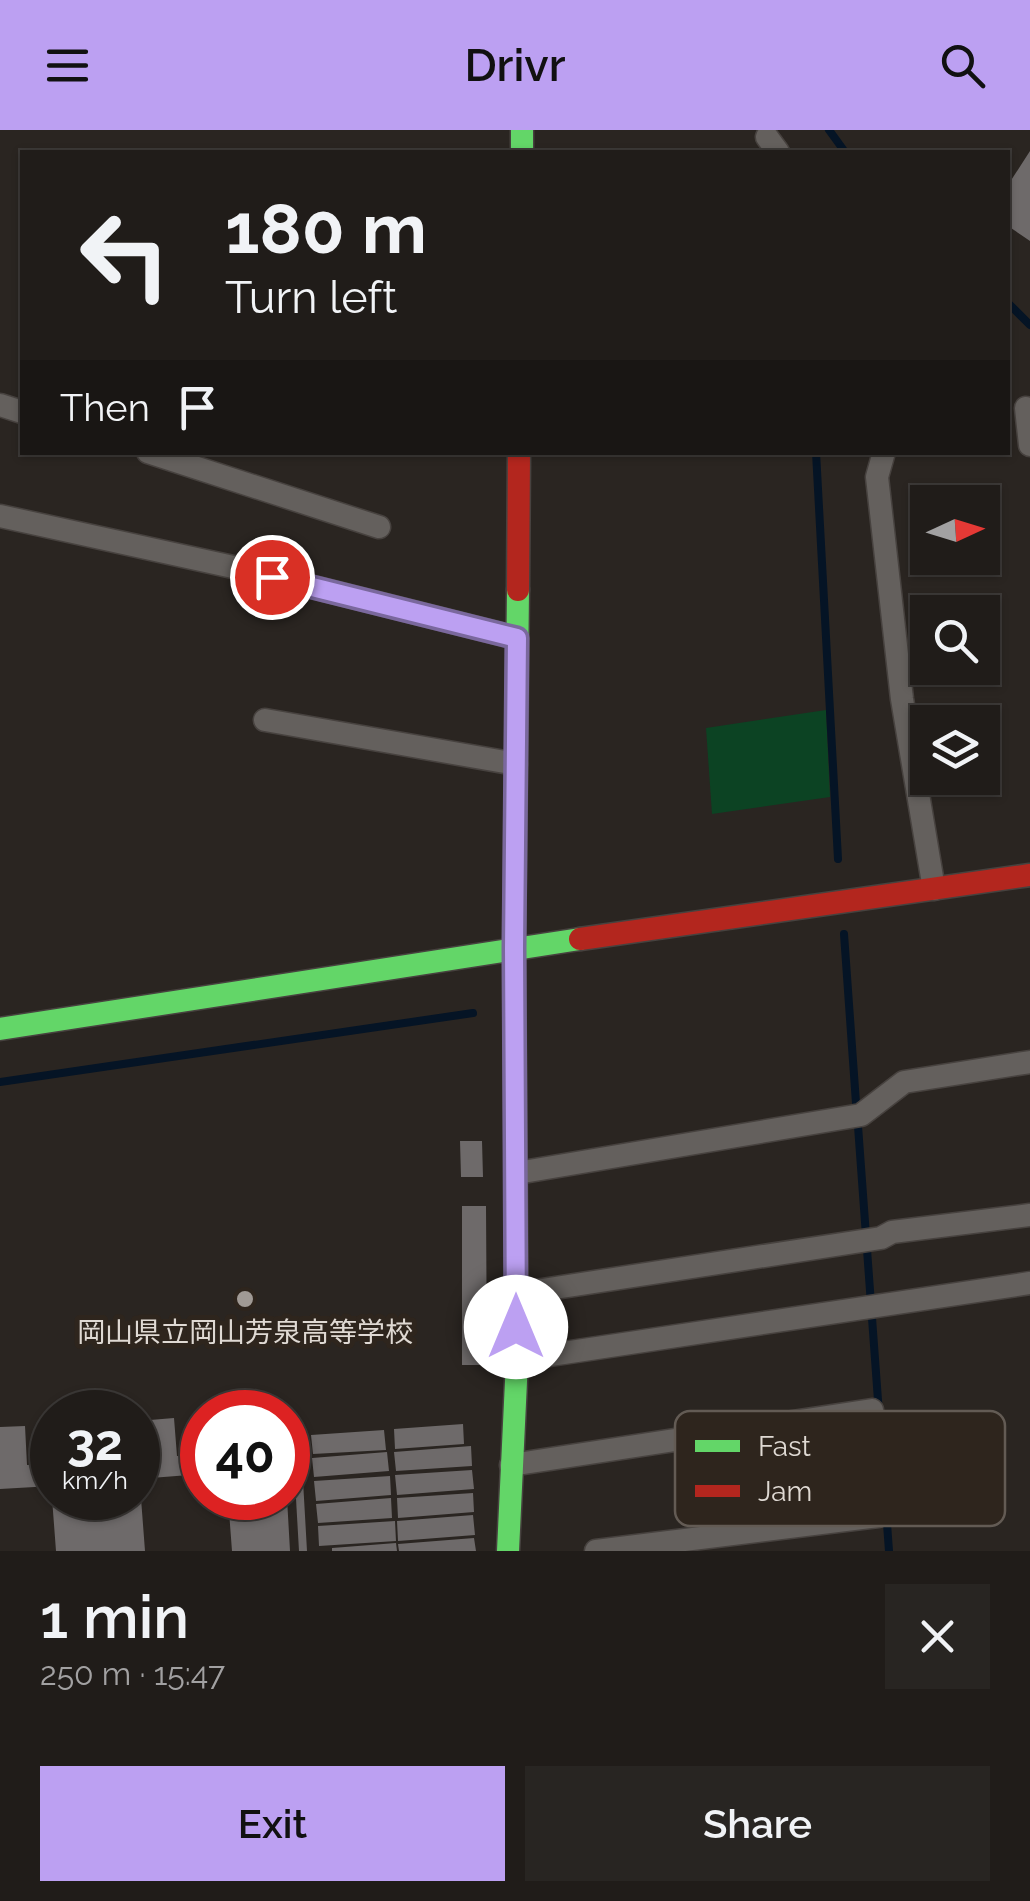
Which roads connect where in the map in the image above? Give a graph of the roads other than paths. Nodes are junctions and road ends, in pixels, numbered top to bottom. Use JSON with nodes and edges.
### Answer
{"nodes":[{"id":1,"x":1028,"y":410,"type":"edge"},
{"id":2,"x":1030,"y":445,"type":"edge"},
{"id":3,"x":157,"y":455,"type":"edge"},
{"id":4,"x":519,"y":455,"type":"edge"},
{"id":5,"x":883,"y":455,"type":"edge"},
{"id":6,"x":0,"y":516,"type":"edge"},
{"id":7,"x":378,"y":527,"type":"dead end"},
{"id":8,"x":517,"y":638,"type":"junction"},
{"id":9,"x":264,"y":720,"type":"dead end"},
{"id":10,"x":516,"y":764,"type":"junction"},
{"id":11,"x":1030,"y":875,"type":"edge"},
{"id":12,"x":934,"y":888,"type":"junction"},
{"id":13,"x":514,"y":948,"type":"junction"},
{"id":14,"x":0,"y":1029,"type":"edge"},
{"id":15,"x":1030,"y":1062,"type":"edge"},
{"id":16,"x":516,"y":1173,"type":"junction"},
{"id":17,"x":1030,"y":1216,"type":"edge"},
{"id":18,"x":1030,"y":1283,"type":"edge"},
{"id":19,"x":516,"y":1294,"type":"junction"},
{"id":20,"x":517,"y":1360,"type":"junction"},
{"id":21,"x":872,"y":1410,"type":"dead end"},
{"id":22,"x":865,"y":1411,"type":"edge"},
{"id":23,"x":675,"y":1440,"type":"edge"},
{"id":24,"x":511,"y":1465,"type":"junction"},
{"id":25,"x":797,"y":1526,"type":"edge"},
{"id":26,"x":508,"y":1551,"type":"edge"},
{"id":27,"x":596,"y":1551,"type":"edge"}],
"edges":[{"from":1,"to":2,"type":"street"},
{"from":3,"to":7,"type":"street"},
{"from":4,"to":8,"type":"street"},
{"from":5,"to":12,"type":"street"},
{"from":6,"to":8,"type":"street"},
{"from":8,"to":10,"type":"street"},
{"from":9,"to":10,"type":"street"},
{"from":10,"to":13,"type":"street"},
{"from":11,"to":12,"type":"street"},
{"from":12,"to":13,"type":"street"},
{"from":13,"to":14,"type":"street"},
{"from":13,"to":16,"type":"street"},
{"from":15,"to":16,"type":"street"},
{"from":16,"to":19,"type":"street"},
{"from":17,"to":19,"type":"street"},
{"from":18,"to":20,"type":"street"},
{"from":19,"to":20,"type":"street"},
{"from":20,"to":24,"type":"street"},
{"from":21,"to":22,"type":"street"},
{"from":23,"to":24,"type":"street"},
{"from":24,"to":26,"type":"street"},
{"from":25,"to":27,"type":"street"}]}
